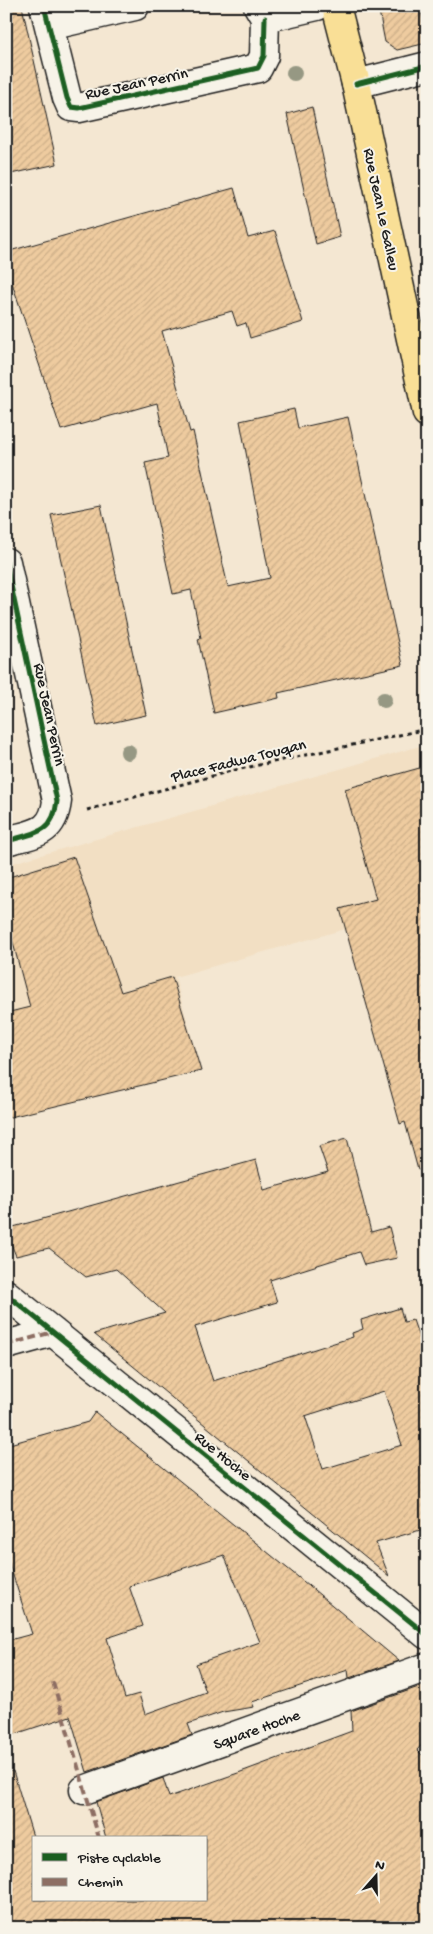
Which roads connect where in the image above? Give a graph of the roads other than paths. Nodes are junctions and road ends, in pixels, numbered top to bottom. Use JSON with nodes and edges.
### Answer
{"nodes":[{"id":1,"x":135,"y":6,"type":"edge"},
{"id":2,"x":317,"y":6,"type":"edge"},
{"id":3,"x":336,"y":6,"type":"edge"},
{"id":4,"x":261,"y":12,"type":"edge"},
{"id":5,"x":47,"y":16,"type":"edge"},
{"id":6,"x":427,"y":66,"type":"edge"},
{"id":7,"x":356,"y":84,"type":"junction"},
{"id":8,"x":427,"y":413,"type":"edge"},
{"id":9,"x":6,"y":562,"type":"edge"},
{"id":10,"x":15,"y":649,"type":"edge"},
{"id":11,"x":6,"y":841,"type":"edge"},
{"id":12,"x":6,"y":1294,"type":"edge"},
{"id":13,"x":53,"y":1332,"type":"junction"},
{"id":14,"x":6,"y":1345,"type":"edge"},
{"id":15,"x":427,"y":1635,"type":"edge"},
{"id":16,"x":427,"y":1667,"type":"edge"},
{"id":17,"x":84,"y":1790,"type":"dead end"}],
"edges":[{"from":1,"to":5,"type":"street","name":"Rue Jean Perrin"},
{"from":2,"to":4,"type":"street","name":"Rue Jean Perrin"},
{"from":3,"to":7,"type":"main road","name":"Rue Jean Le Galleu"},
{"from":4,"to":5,"type":"street","name":"Rue Jean Perrin"},
{"from":6,"to":7,"type":"street"},
{"from":7,"to":8,"type":"main road","name":"Rue Jean Le Galleu"},
{"from":9,"to":10,"type":"street","name":"Rue Jean Perrin"},
{"from":10,"to":11,"type":"street","name":"Rue Jean Perrin"},
{"from":12,"to":13,"type":"street","name":"Rue Hoche"},
{"from":13,"to":14,"type":"street"},
{"from":13,"to":15,"type":"street","name":"Rue Hoche"},
{"from":16,"to":17,"type":"street","name":"Square Hoche"}]}
